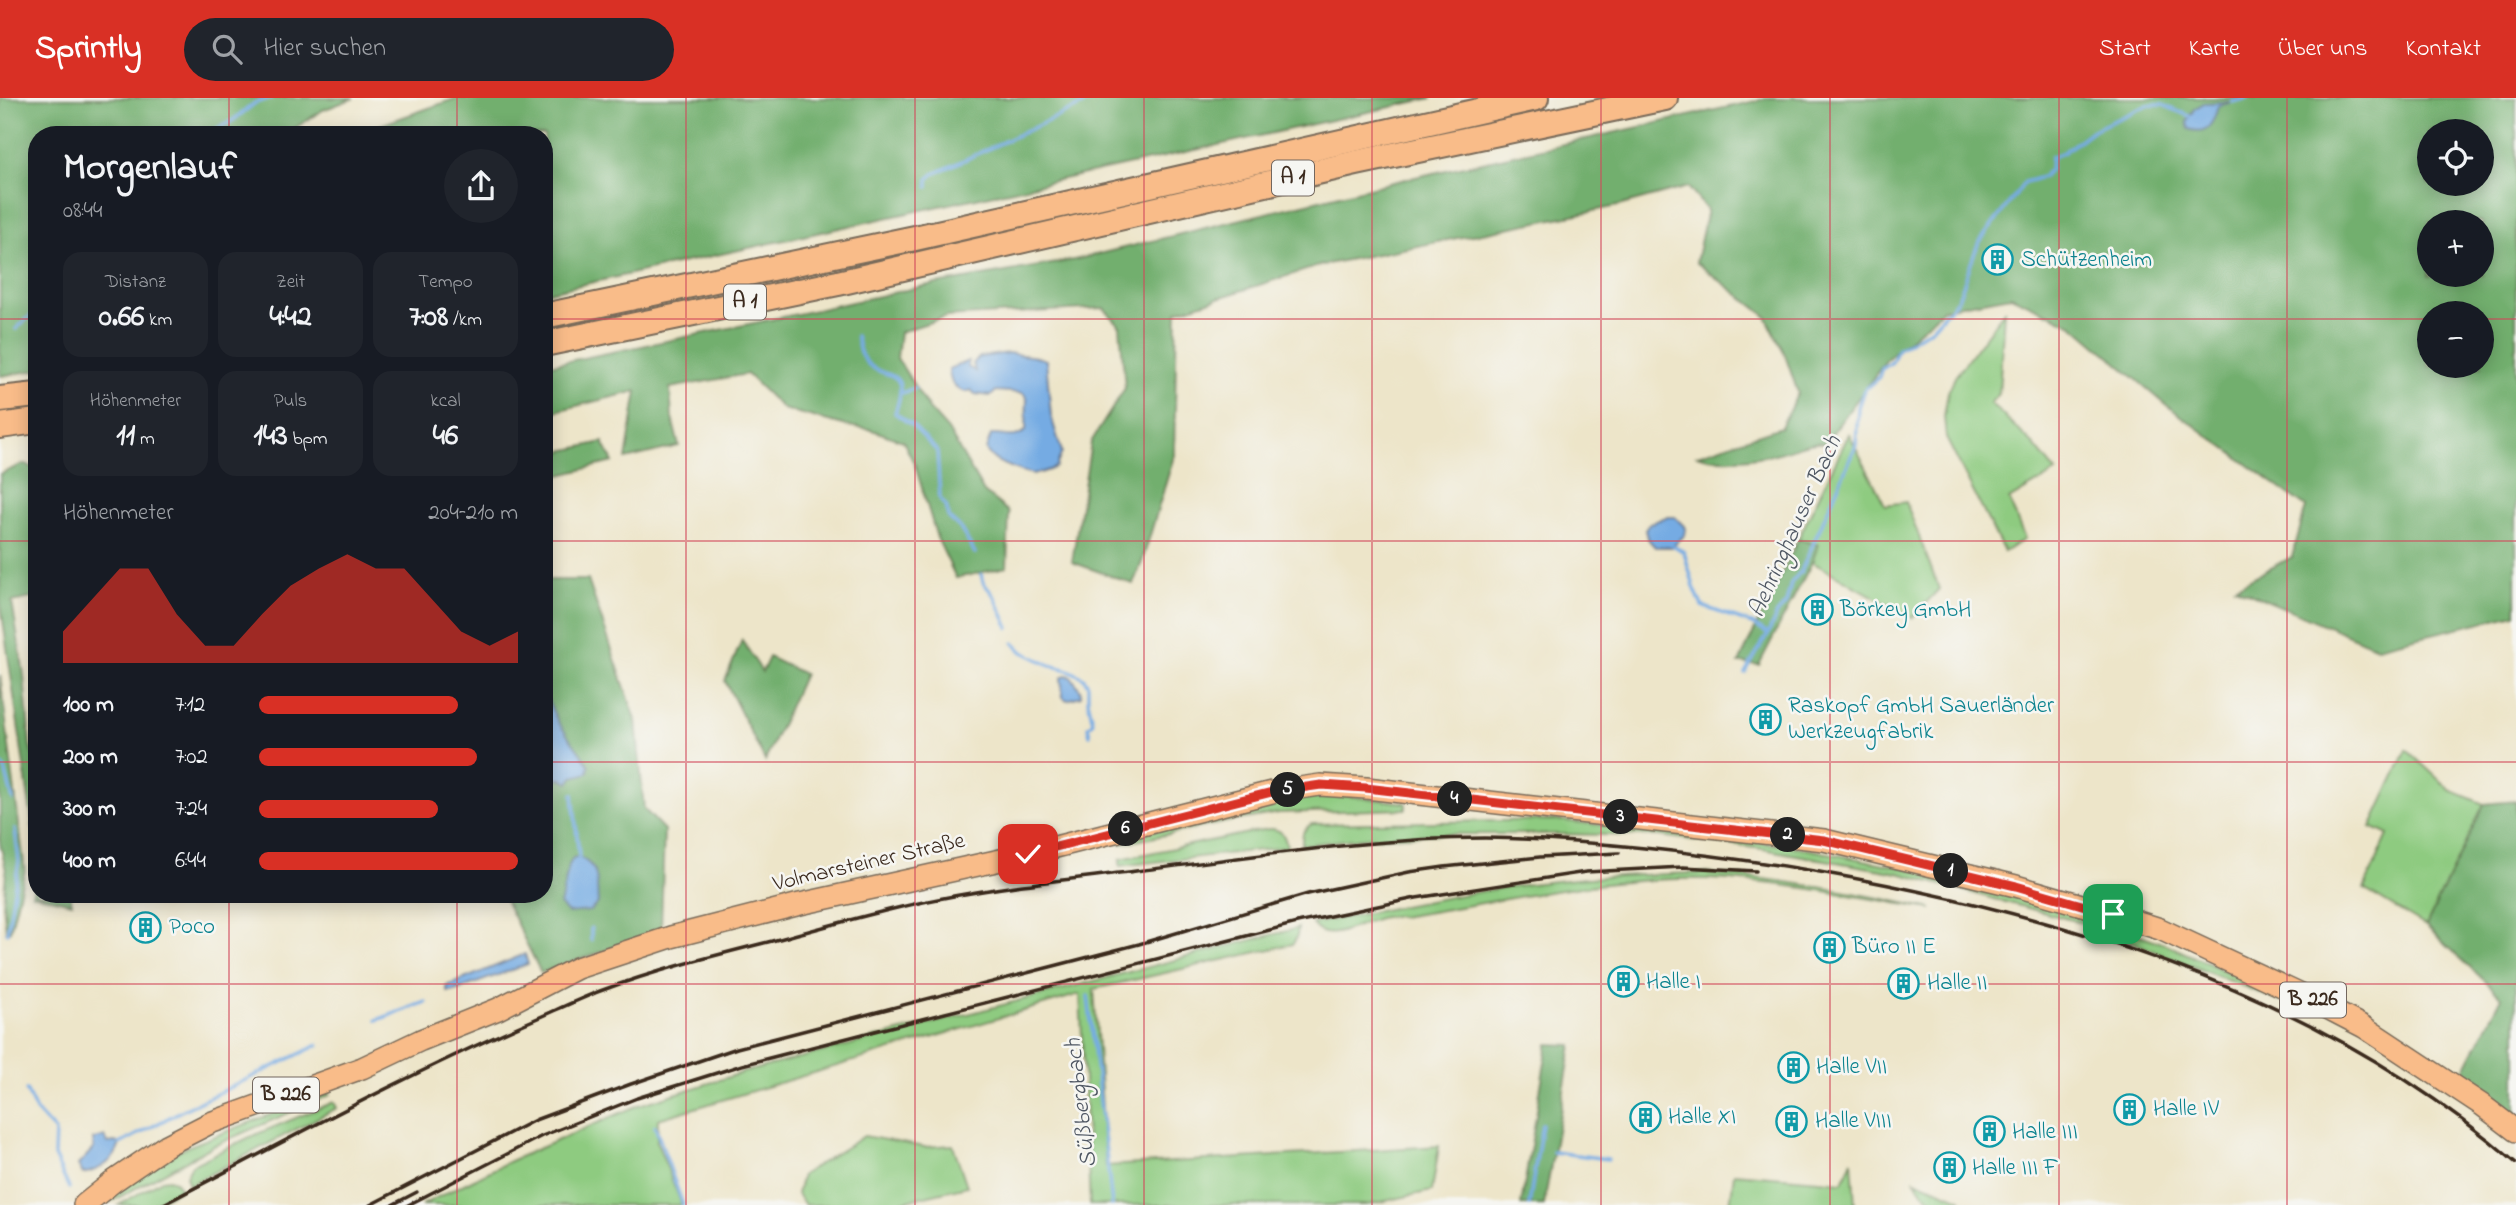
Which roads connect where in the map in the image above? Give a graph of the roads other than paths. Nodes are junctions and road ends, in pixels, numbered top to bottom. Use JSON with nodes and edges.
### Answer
{"nodes":[{"id":1,"x":1536,"y":98,"type":"edge"},
{"id":2,"x":1665,"y":98,"type":"edge"},
{"id":3,"x":553,"y":314,"type":"edge"},
{"id":4,"x":553,"y":344,"type":"edge"},
{"id":5,"x":28,"y":396,"type":"edge"},
{"id":6,"x":0,"y":399,"type":"edge"},
{"id":7,"x":28,"y":422,"type":"edge"},
{"id":8,"x":0,"y":426,"type":"edge"},
{"id":9,"x":0,"y":431,"type":"edge"},
{"id":10,"x":28,"y":433,"type":"edge"},
{"id":11,"x":2516,"y":1131,"type":"edge"},
{"id":12,"x":84,"y":1205,"type":"edge"}],
"edges":[{"from":1,"to":3,"type":"highway","number":"A 1"},
{"from":2,"to":4,"type":"highway","number":"A 1"},
{"from":5,"to":6,"type":"highway"},
{"from":7,"to":8,"type":"highway"},
{"from":9,"to":10,"type":"highway"},
{"from":11,"to":12,"type":"main road","name":"Volmarsteiner Straße","number":"B 226"}]}
